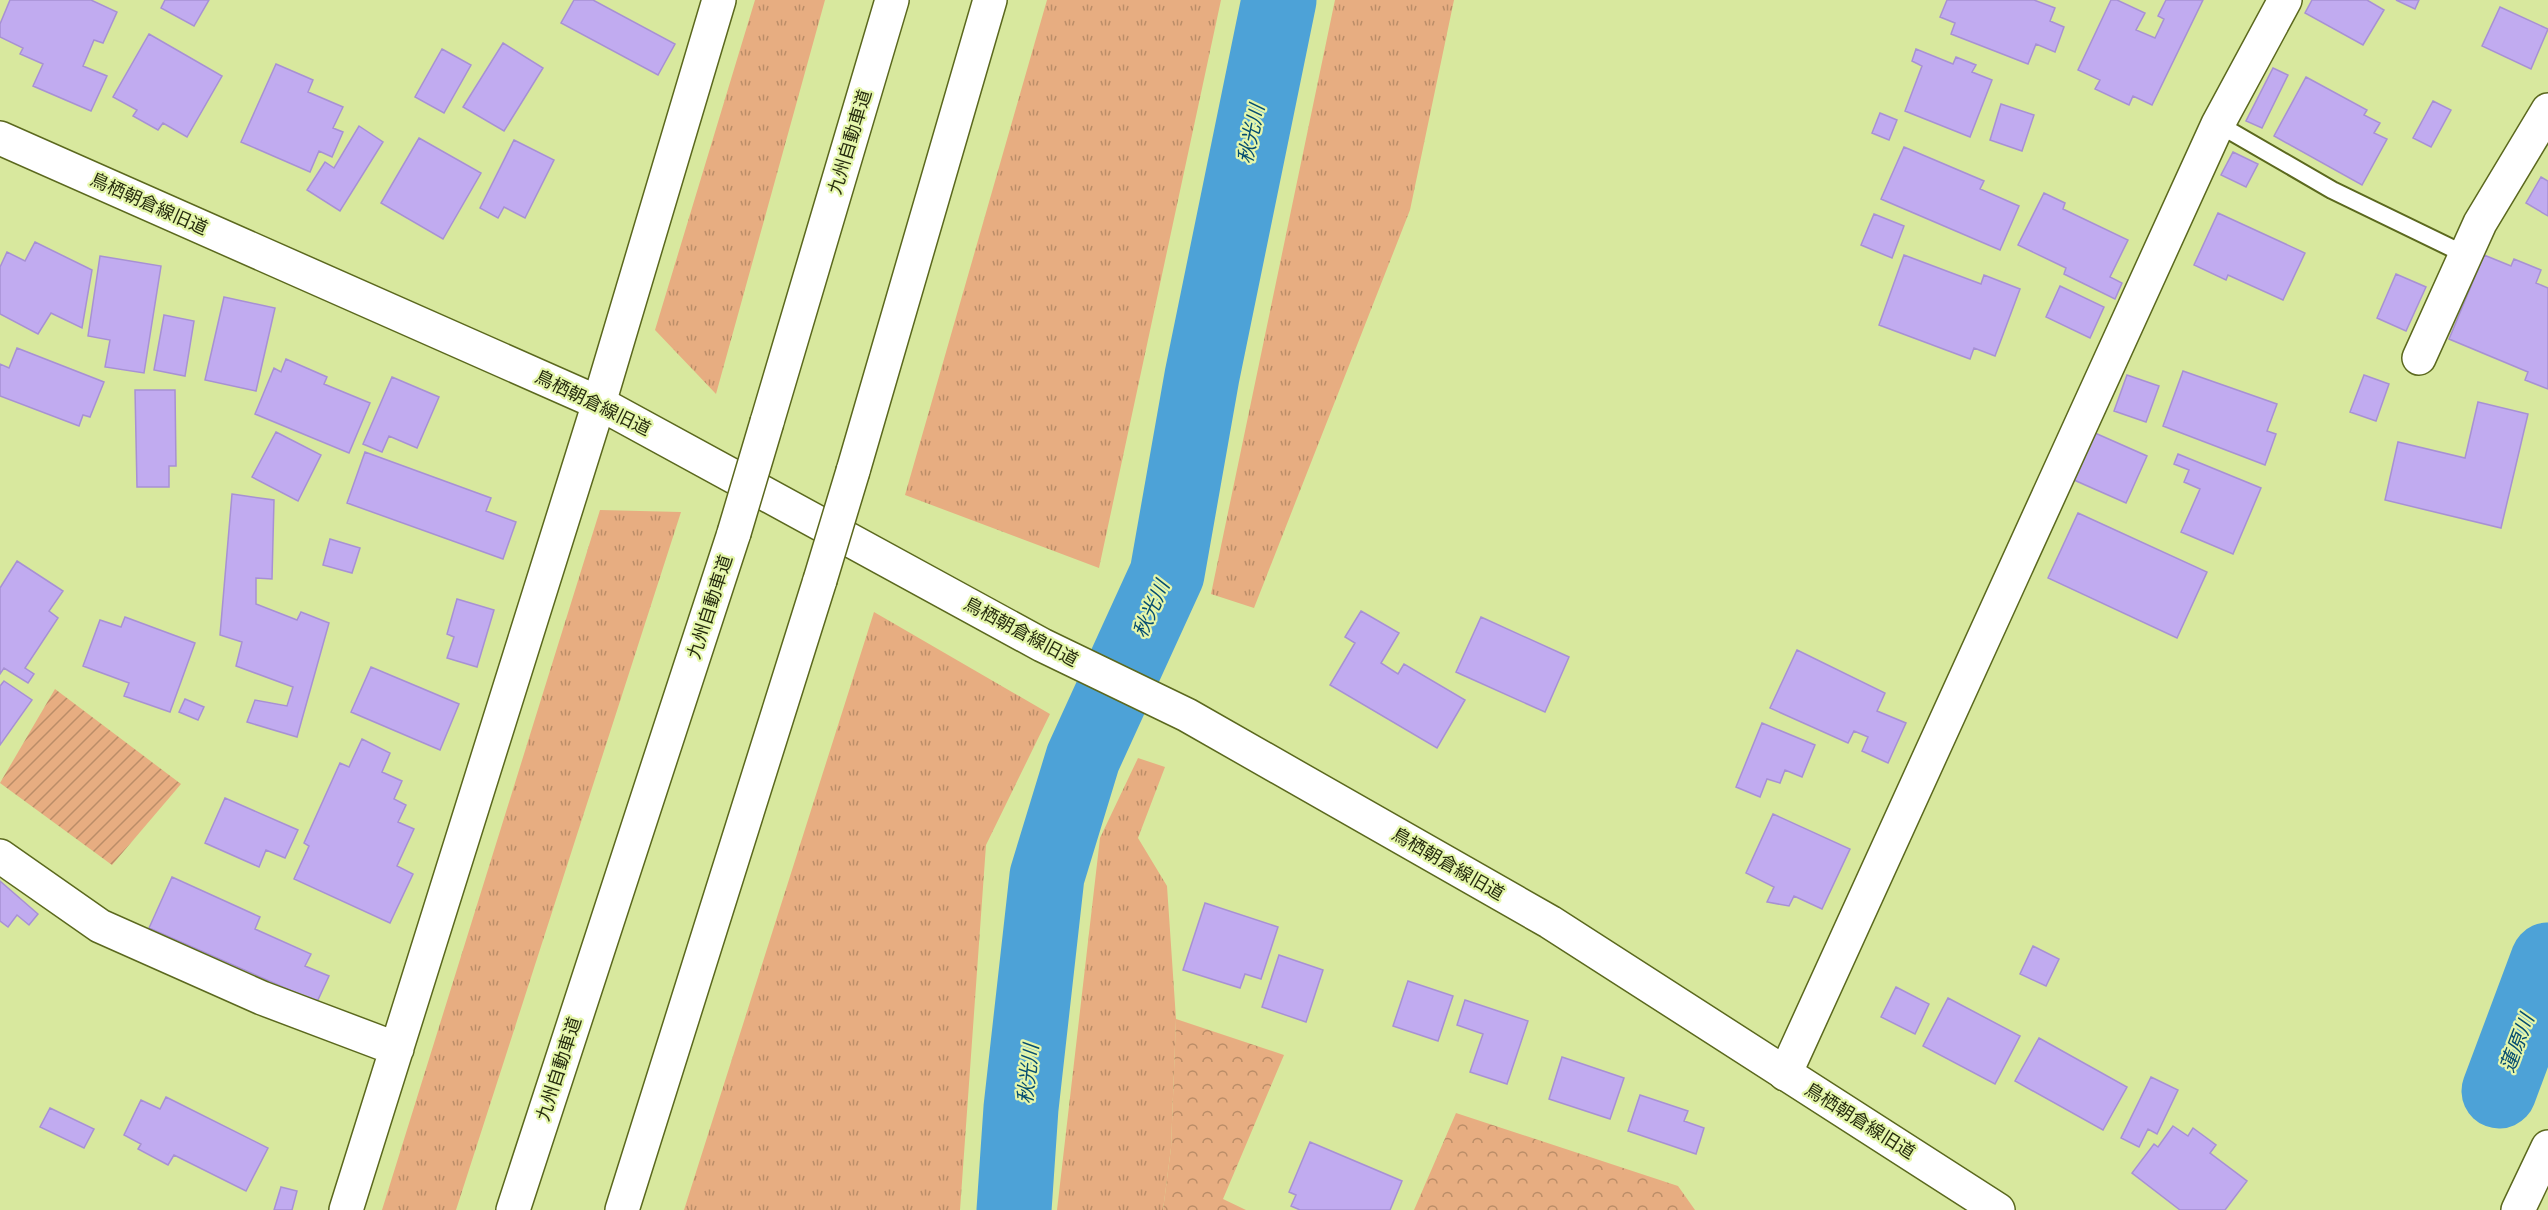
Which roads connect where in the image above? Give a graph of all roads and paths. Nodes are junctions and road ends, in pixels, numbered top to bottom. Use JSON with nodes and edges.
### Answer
{"nodes":[{"id":1,"x":719,"y":0,"type":"edge"},
{"id":2,"x":892,"y":0,"type":"edge"},
{"id":3,"x":990,"y":0,"type":"edge"},
{"id":4,"x":2285,"y":0,"type":"edge"},
{"id":5,"x":2548,"y":110,"type":"edge"},
{"id":6,"x":2218,"y":124,"type":"junction"},
{"id":7,"x":0,"y":138,"type":"edge"},
{"id":8,"x":2466,"y":255,"type":"junction"},
{"id":9,"x":2419,"y":358,"type":"dead end"},
{"id":10,"x":598,"y":403,"type":"junction"},
{"id":11,"x":0,"y":856,"type":"edge"},
{"id":12,"x":397,"y":1049,"type":"junction"},
{"id":13,"x":1785,"y":1074,"type":"junction"},
{"id":14,"x":2548,"y":1147,"type":"edge"},
{"id":15,"x":346,"y":1210,"type":"edge"},
{"id":16,"x":513,"y":1210,"type":"edge"},
{"id":17,"x":622,"y":1210,"type":"edge"},
{"id":18,"x":1998,"y":1210,"type":"edge"},
{"id":19,"x":2518,"y":1210,"type":"edge"}],
"edges":[{"from":1,"to":10,"type":"main road"},
{"from":2,"to":16,"type":"main road","name":"九州自動車道","bridge":true},
{"from":3,"to":17,"type":"main road","bridge":true},
{"from":4,"to":6,"type":"main road"},
{"from":5,"to":8,"type":"main road"},
{"from":6,"to":8,"type":"lane"},
{"from":6,"to":13,"type":"main road"},
{"from":7,"to":10,"type":"main road","name":"鳥栖朝倉線旧道"},
{"from":8,"to":9,"type":"main road"},
{"from":10,"to":12,"type":"main road"},
{"from":10,"to":13,"type":"main road","name":"鳥栖朝倉線旧道"},
{"from":11,"to":12,"type":"main road"},
{"from":12,"to":15,"type":"main road"},
{"from":13,"to":18,"type":"main road","name":"鳥栖朝倉線旧道"},
{"from":14,"to":19,"type":"main road"}]}
